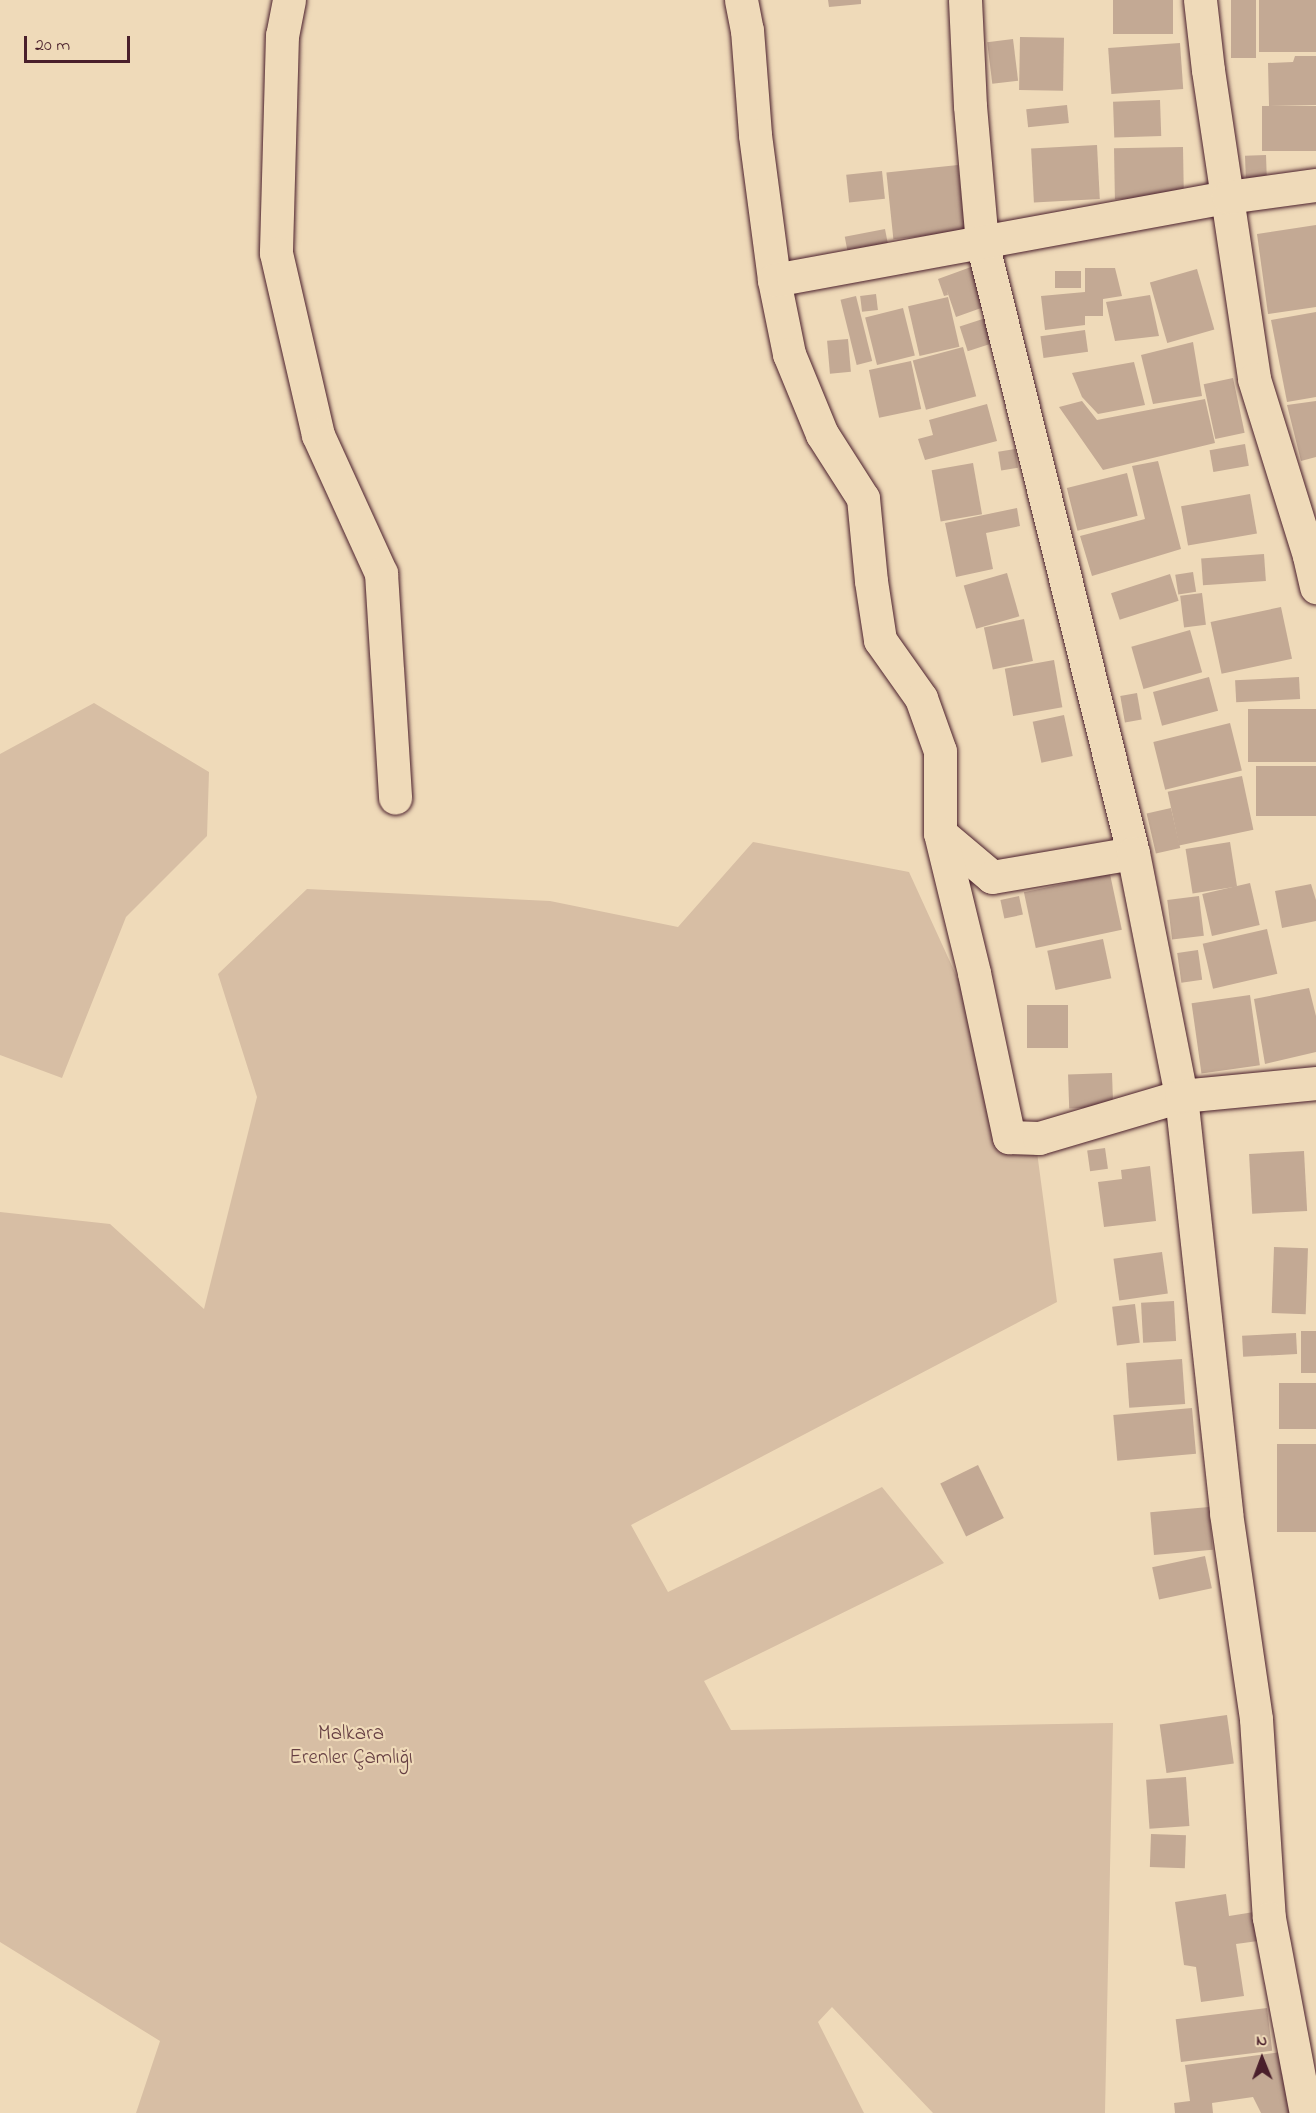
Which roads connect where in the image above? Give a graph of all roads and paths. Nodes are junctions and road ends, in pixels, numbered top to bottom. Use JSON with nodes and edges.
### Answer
{"nodes":[{"id":1,"x":289,"y":0,"type":"edge"},
{"id":2,"x":741,"y":0,"type":"edge"},
{"id":3,"x":965,"y":0,"type":"edge"},
{"id":4,"x":1200,"y":0,"type":"edge"},
{"id":5,"x":1316,"y":185,"type":"edge"},
{"id":6,"x":1228,"y":197,"type":"junction"},
{"id":7,"x":982,"y":242,"type":"junction"},
{"id":8,"x":774,"y":280,"type":"junction"},
{"id":9,"x":1316,"y":587,"type":"edge"},
{"id":10,"x":395,"y":798,"type":"dead end"},
{"id":11,"x":940,"y":833,"type":"junction"},
{"id":12,"x":1133,"y":853,"type":"junction"},
{"id":13,"x":1316,"y":1083,"type":"edge"},
{"id":14,"x":1181,"y":1096,"type":"junction"},
{"id":15,"x":1306,"y":2113,"type":"edge"}],
"edges":[{"from":1,"to":10,"type":"street"},
{"from":2,"to":8,"type":"street"},
{"from":3,"to":7,"type":"street"},
{"from":4,"to":6,"type":"street"},
{"from":5,"to":6,"type":"street"},
{"from":6,"to":7,"type":"street"},
{"from":6,"to":9,"type":"street"},
{"from":7,"to":8,"type":"street"},
{"from":7,"to":12,"type":"street"},
{"from":8,"to":11,"type":"street"},
{"from":11,"to":12,"type":"street"},
{"from":11,"to":14,"type":"street"},
{"from":12,"to":14,"type":"street"},
{"from":13,"to":14,"type":"street"},
{"from":14,"to":15,"type":"street"}]}
